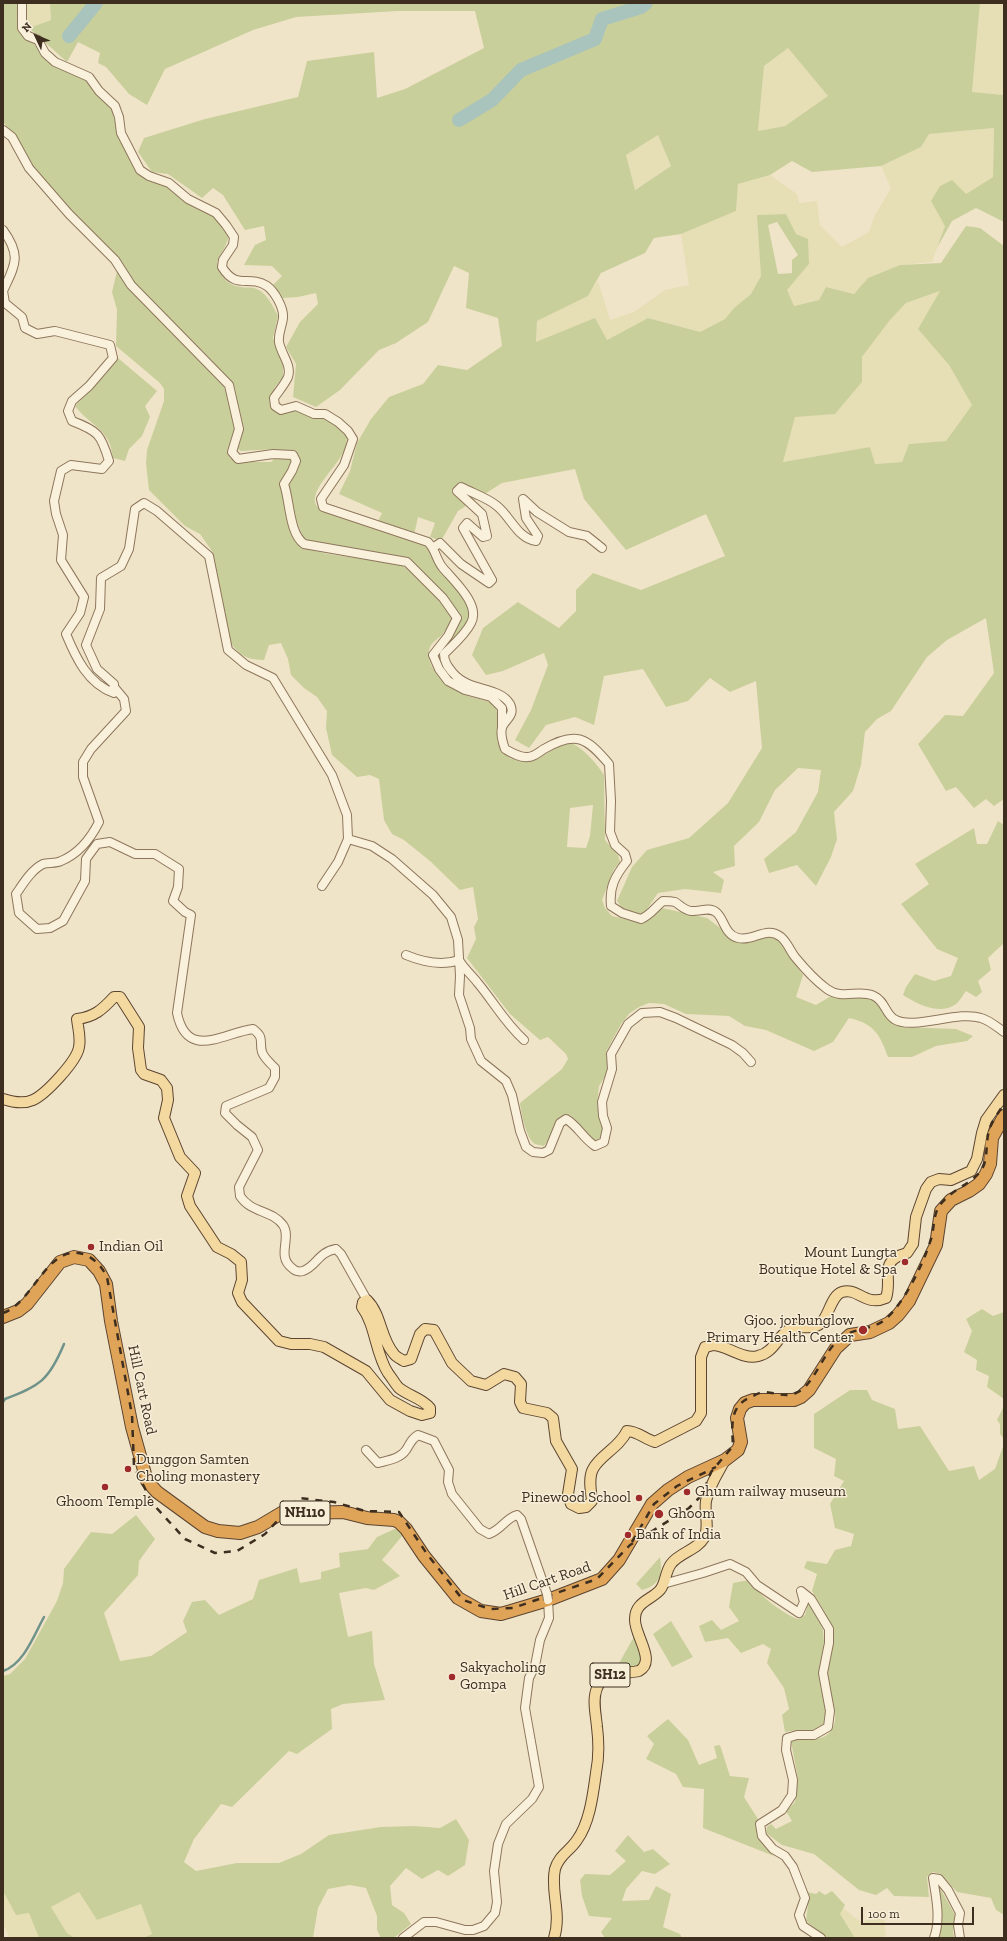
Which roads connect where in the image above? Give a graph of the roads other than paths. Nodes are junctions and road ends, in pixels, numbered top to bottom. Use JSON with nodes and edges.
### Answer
{"nodes":[{"id":1,"x":22,"y":3,"type":"edge"},
{"id":2,"x":3,"y":130,"type":"edge"},
{"id":3,"x":3,"y":230,"type":"edge"},
{"id":4,"x":3,"y":291,"type":"edge"},
{"id":5,"x":434,"y":547,"type":"junction"},
{"id":6,"x":602,"y":548,"type":"dead end"},
{"id":7,"x":114,"y":687,"type":"junction"},
{"id":8,"x":502,"y":728,"type":"junction"},
{"id":9,"x":348,"y":839,"type":"junction"},
{"id":10,"x":322,"y":886,"type":"dead end"},
{"id":11,"x":406,"y":955,"type":"dead end"},
{"id":12,"x":460,"y":960,"type":"junction"},
{"id":13,"x":1004,"y":1032,"type":"edge"},
{"id":14,"x":524,"y":1040,"type":"dead end"},
{"id":15,"x":751,"y":1062,"type":"dead end"},
{"id":16,"x":1004,"y":1095,"type":"edge"},
{"id":17,"x":3,"y":1099,"type":"edge"},
{"id":18,"x":1004,"y":1116,"type":"edge"},
{"id":19,"x":367,"y":1300,"type":"junction"},
{"id":20,"x":3,"y":1317,"type":"edge"},
{"id":21,"x":366,"y":1450,"type":"dead end"},
{"id":22,"x":725,"y":1460,"type":"junction"},
{"id":23,"x":663,"y":1584,"type":"junction"},
{"id":24,"x":548,"y":1597,"type":"junction"},
{"id":25,"x":403,"y":1938,"type":"edge"},
{"id":26,"x":554,"y":1938,"type":"edge"},
{"id":27,"x":821,"y":1938,"type":"edge"},
{"id":28,"x":934,"y":1938,"type":"edge"},
{"id":29,"x":960,"y":1938,"type":"edge"}],
"edges":[{"from":1,"to":5,"type":"street"},
{"from":2,"to":8,"type":"street"},
{"from":3,"to":4,"type":"street"},
{"from":4,"to":7,"type":"street"},
{"from":5,"to":6,"type":"street"},
{"from":5,"to":8,"type":"street"},
{"from":7,"to":9,"type":"street"},
{"from":7,"to":19,"type":"street"},
{"from":8,"to":13,"type":"street"},
{"from":9,"to":10,"type":"street"},
{"from":9,"to":12,"type":"street"},
{"from":11,"to":12,"type":"street"},
{"from":12,"to":14,"type":"street"},
{"from":12,"to":15,"type":"street"},
{"from":16,"to":19,"type":"main road"},
{"from":17,"to":19,"type":"main road"},
{"from":18,"to":22,"type":"highway","name":"Hill Cart Road","number":"NH110"},
{"from":20,"to":24,"type":"highway","name":"Hill Cart Road","number":"NH110"},
{"from":21,"to":24,"type":"street"},
{"from":22,"to":23,"type":"main road","number":"SH12"},
{"from":22,"to":24,"type":"highway","name":"Hill Cart Road","number":"NH110"},
{"from":23,"to":26,"type":"main road","number":"SH12"},
{"from":23,"to":27,"type":"street"},
{"from":24,"to":25,"type":"street"},
{"from":28,"to":29,"type":"street"}]}
